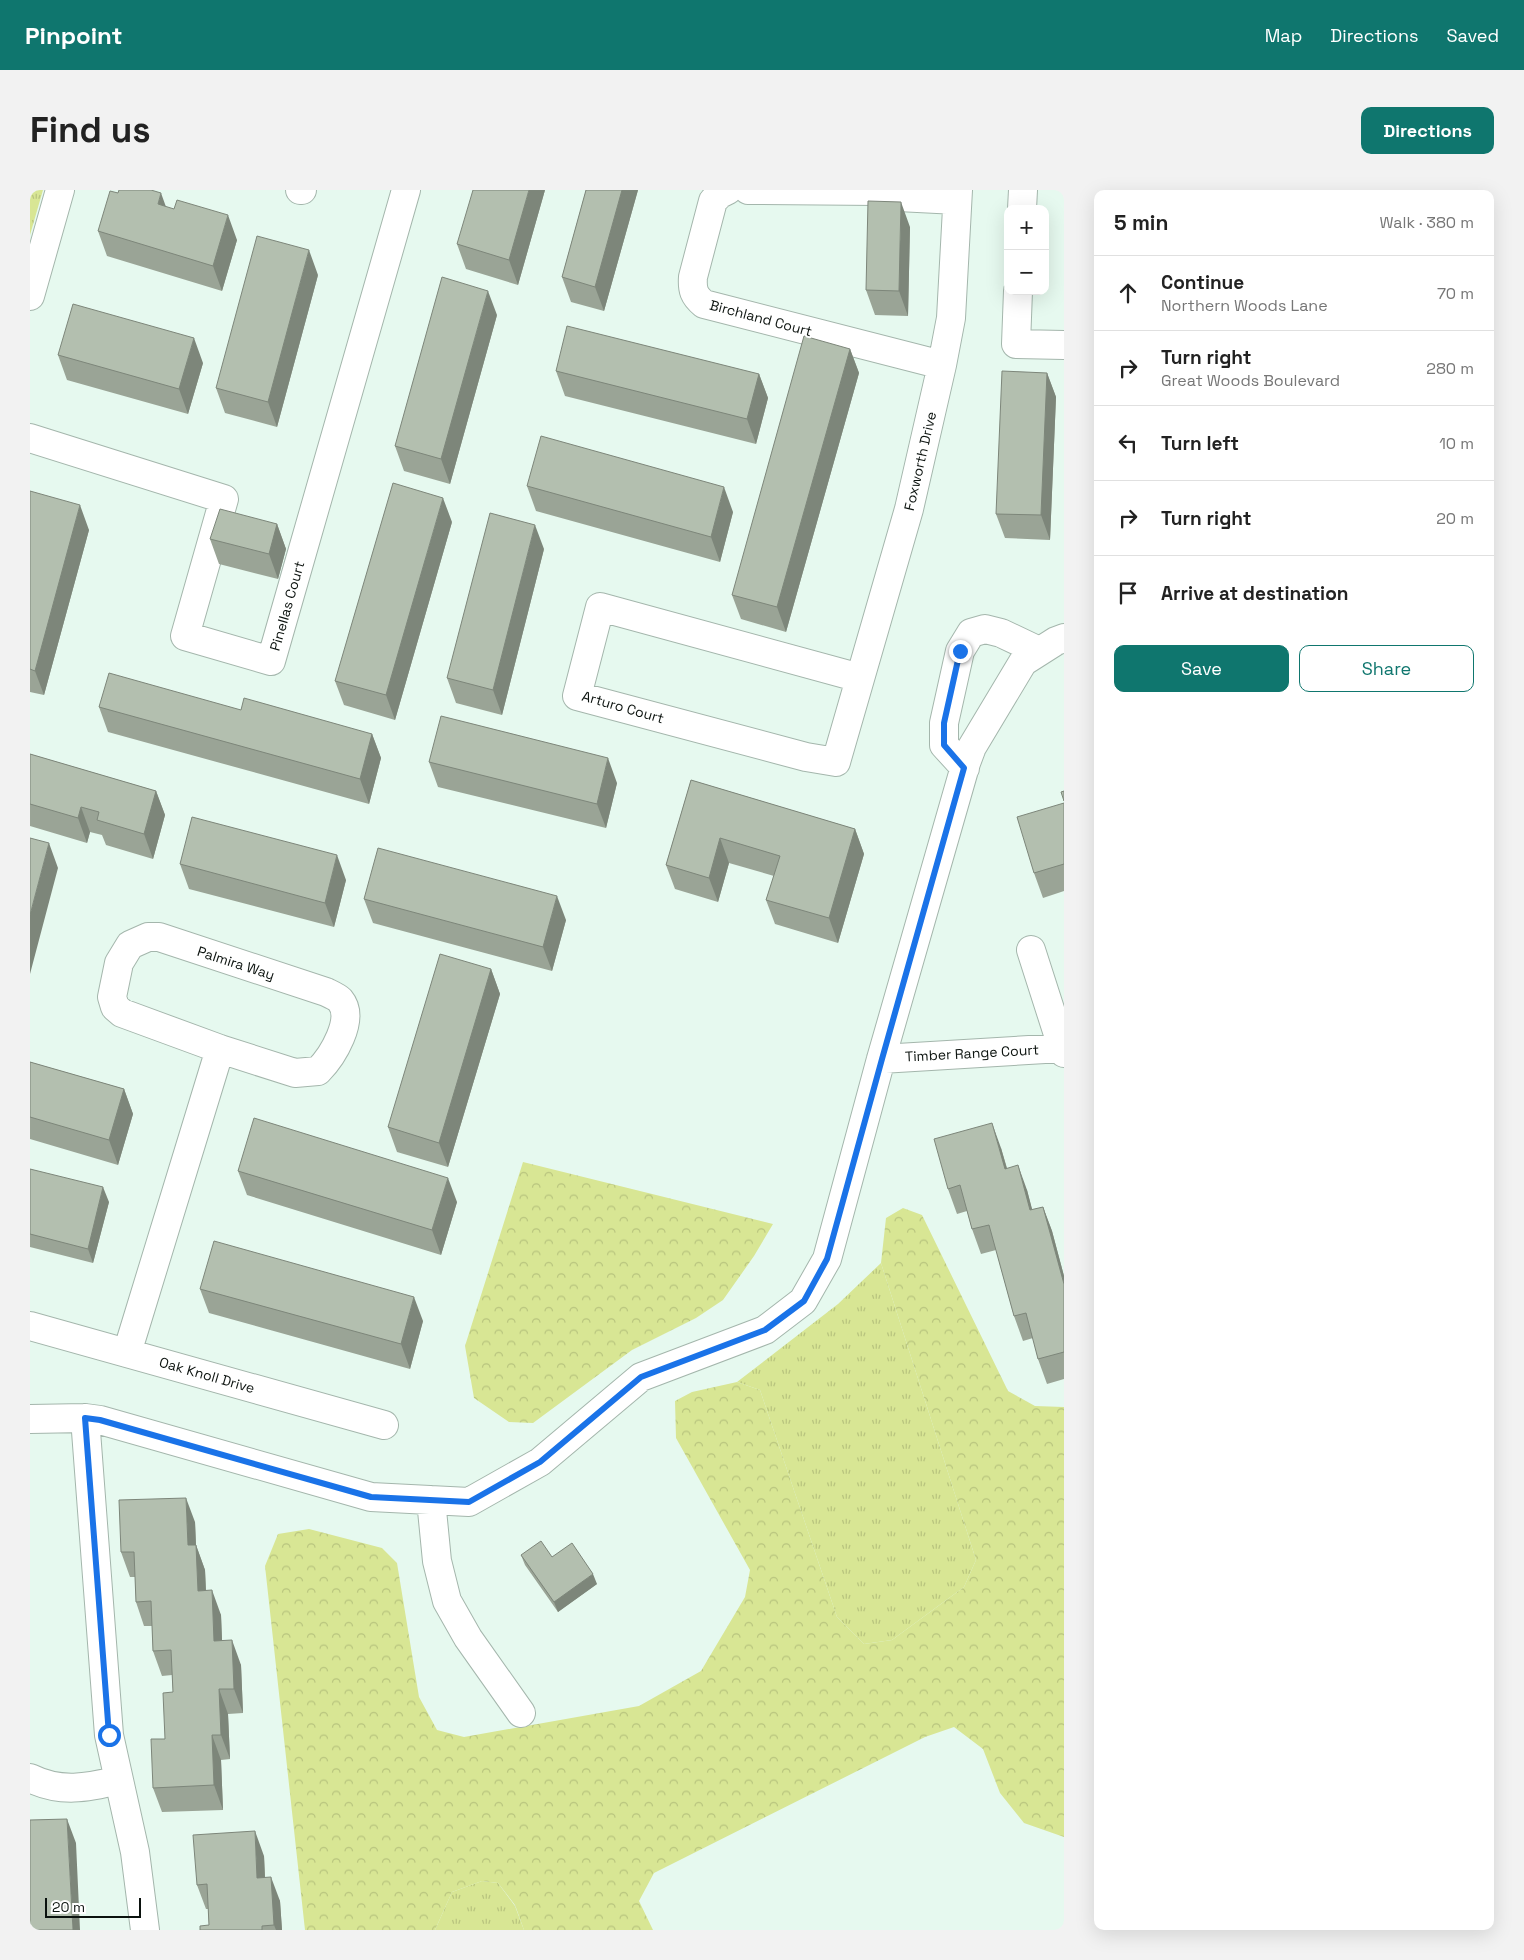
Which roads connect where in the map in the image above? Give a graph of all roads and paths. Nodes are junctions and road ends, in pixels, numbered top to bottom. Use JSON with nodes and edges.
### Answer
{"nodes":[{"id":1,"x":60,"y":190,"type":"edge"},
{"id":2,"x":406,"y":190,"type":"edge"},
{"id":3,"x":728,"y":190,"type":"edge"},
{"id":4,"x":748,"y":190,"type":"edge"},
{"id":5,"x":1022,"y":190,"type":"edge"},
{"id":6,"x":957,"y":195,"type":"edge"},
{"id":7,"x":1022,"y":205,"type":"edge"},
{"id":8,"x":1018,"y":295,"type":"edge"},
{"id":9,"x":30,"y":296,"type":"edge"},
{"id":10,"x":1064,"y":345,"type":"edge"},
{"id":11,"x":942,"y":365,"type":"junction"},
{"id":12,"x":30,"y":438,"type":"edge"},
{"id":13,"x":1064,"y":638,"type":"edge"},
{"id":14,"x":1039,"y":651,"type":"junction"},
{"id":15,"x":860,"y":678,"type":"junction"},
{"id":16,"x":847,"y":725,"type":"joint"},
{"id":17,"x":964,"y":768,"type":"junction"},
{"id":18,"x":1031,"y":950,"type":"dead end"},
{"id":19,"x":220,"y":1049,"type":"junction"},
{"id":20,"x":1063,"y":1050,"type":"edge"},
{"id":21,"x":882,"y":1059,"type":"junction"},
{"id":22,"x":30,"y":1326,"type":"edge"},
{"id":23,"x":127,"y":1353,"type":"junction"},
{"id":24,"x":85,"y":1418,"type":"junction"},
{"id":25,"x":30,"y":1419,"type":"edge"},
{"id":26,"x":384,"y":1425,"type":"dead end"},
{"id":27,"x":431,"y":1500,"type":"junction"},
{"id":28,"x":520,"y":1713,"type":"dead end"},
{"id":29,"x":30,"y":1778,"type":"edge"},
{"id":30,"x":119,"y":1780,"type":"junction"},
{"id":31,"x":145,"y":1930,"type":"edge"}],
"edges":[{"from":1,"to":9,"type":"street"},
{"from":2,"to":12,"type":"street","name":"Pinellas Court"},
{"from":3,"to":11,"type":"street","name":"Birchland Court"},
{"from":4,"to":6,"type":"street"},
{"from":5,"to":7,"type":"street"},
{"from":6,"to":11,"type":"street","name":"Foxworth Drive"},
{"from":8,"to":10,"type":"street"},
{"from":11,"to":15,"type":"street","name":"Foxworth Drive"},
{"from":13,"to":14,"type":"street"},
{"from":14,"to":17,"type":"street"},
{"from":14,"to":17,"type":"street"},
{"from":15,"to":16,"type":"street","name":"Foxworth Drive"},
{"from":15,"to":16,"type":"street","name":"Arturo Court"},
{"from":17,"to":21,"type":"street"},
{"from":18,"to":20,"type":"street","name":"Timber Range Court"},
{"from":19,"to":19,"type":"street","name":"Palmira Way"},
{"from":19,"to":23,"type":"street"},
{"from":20,"to":21,"type":"street","name":"Timber Range Court"},
{"from":21,"to":27,"type":"street"},
{"from":22,"to":23,"type":"street","name":"Oak Knoll Drive"},
{"from":23,"to":26,"type":"street","name":"Oak Knoll Drive"},
{"from":24,"to":25,"type":"street"},
{"from":24,"to":27,"type":"street"},
{"from":24,"to":30,"type":"street"},
{"from":27,"to":28,"type":"street"},
{"from":29,"to":30,"type":"street"},
{"from":30,"to":31,"type":"street"}]}
